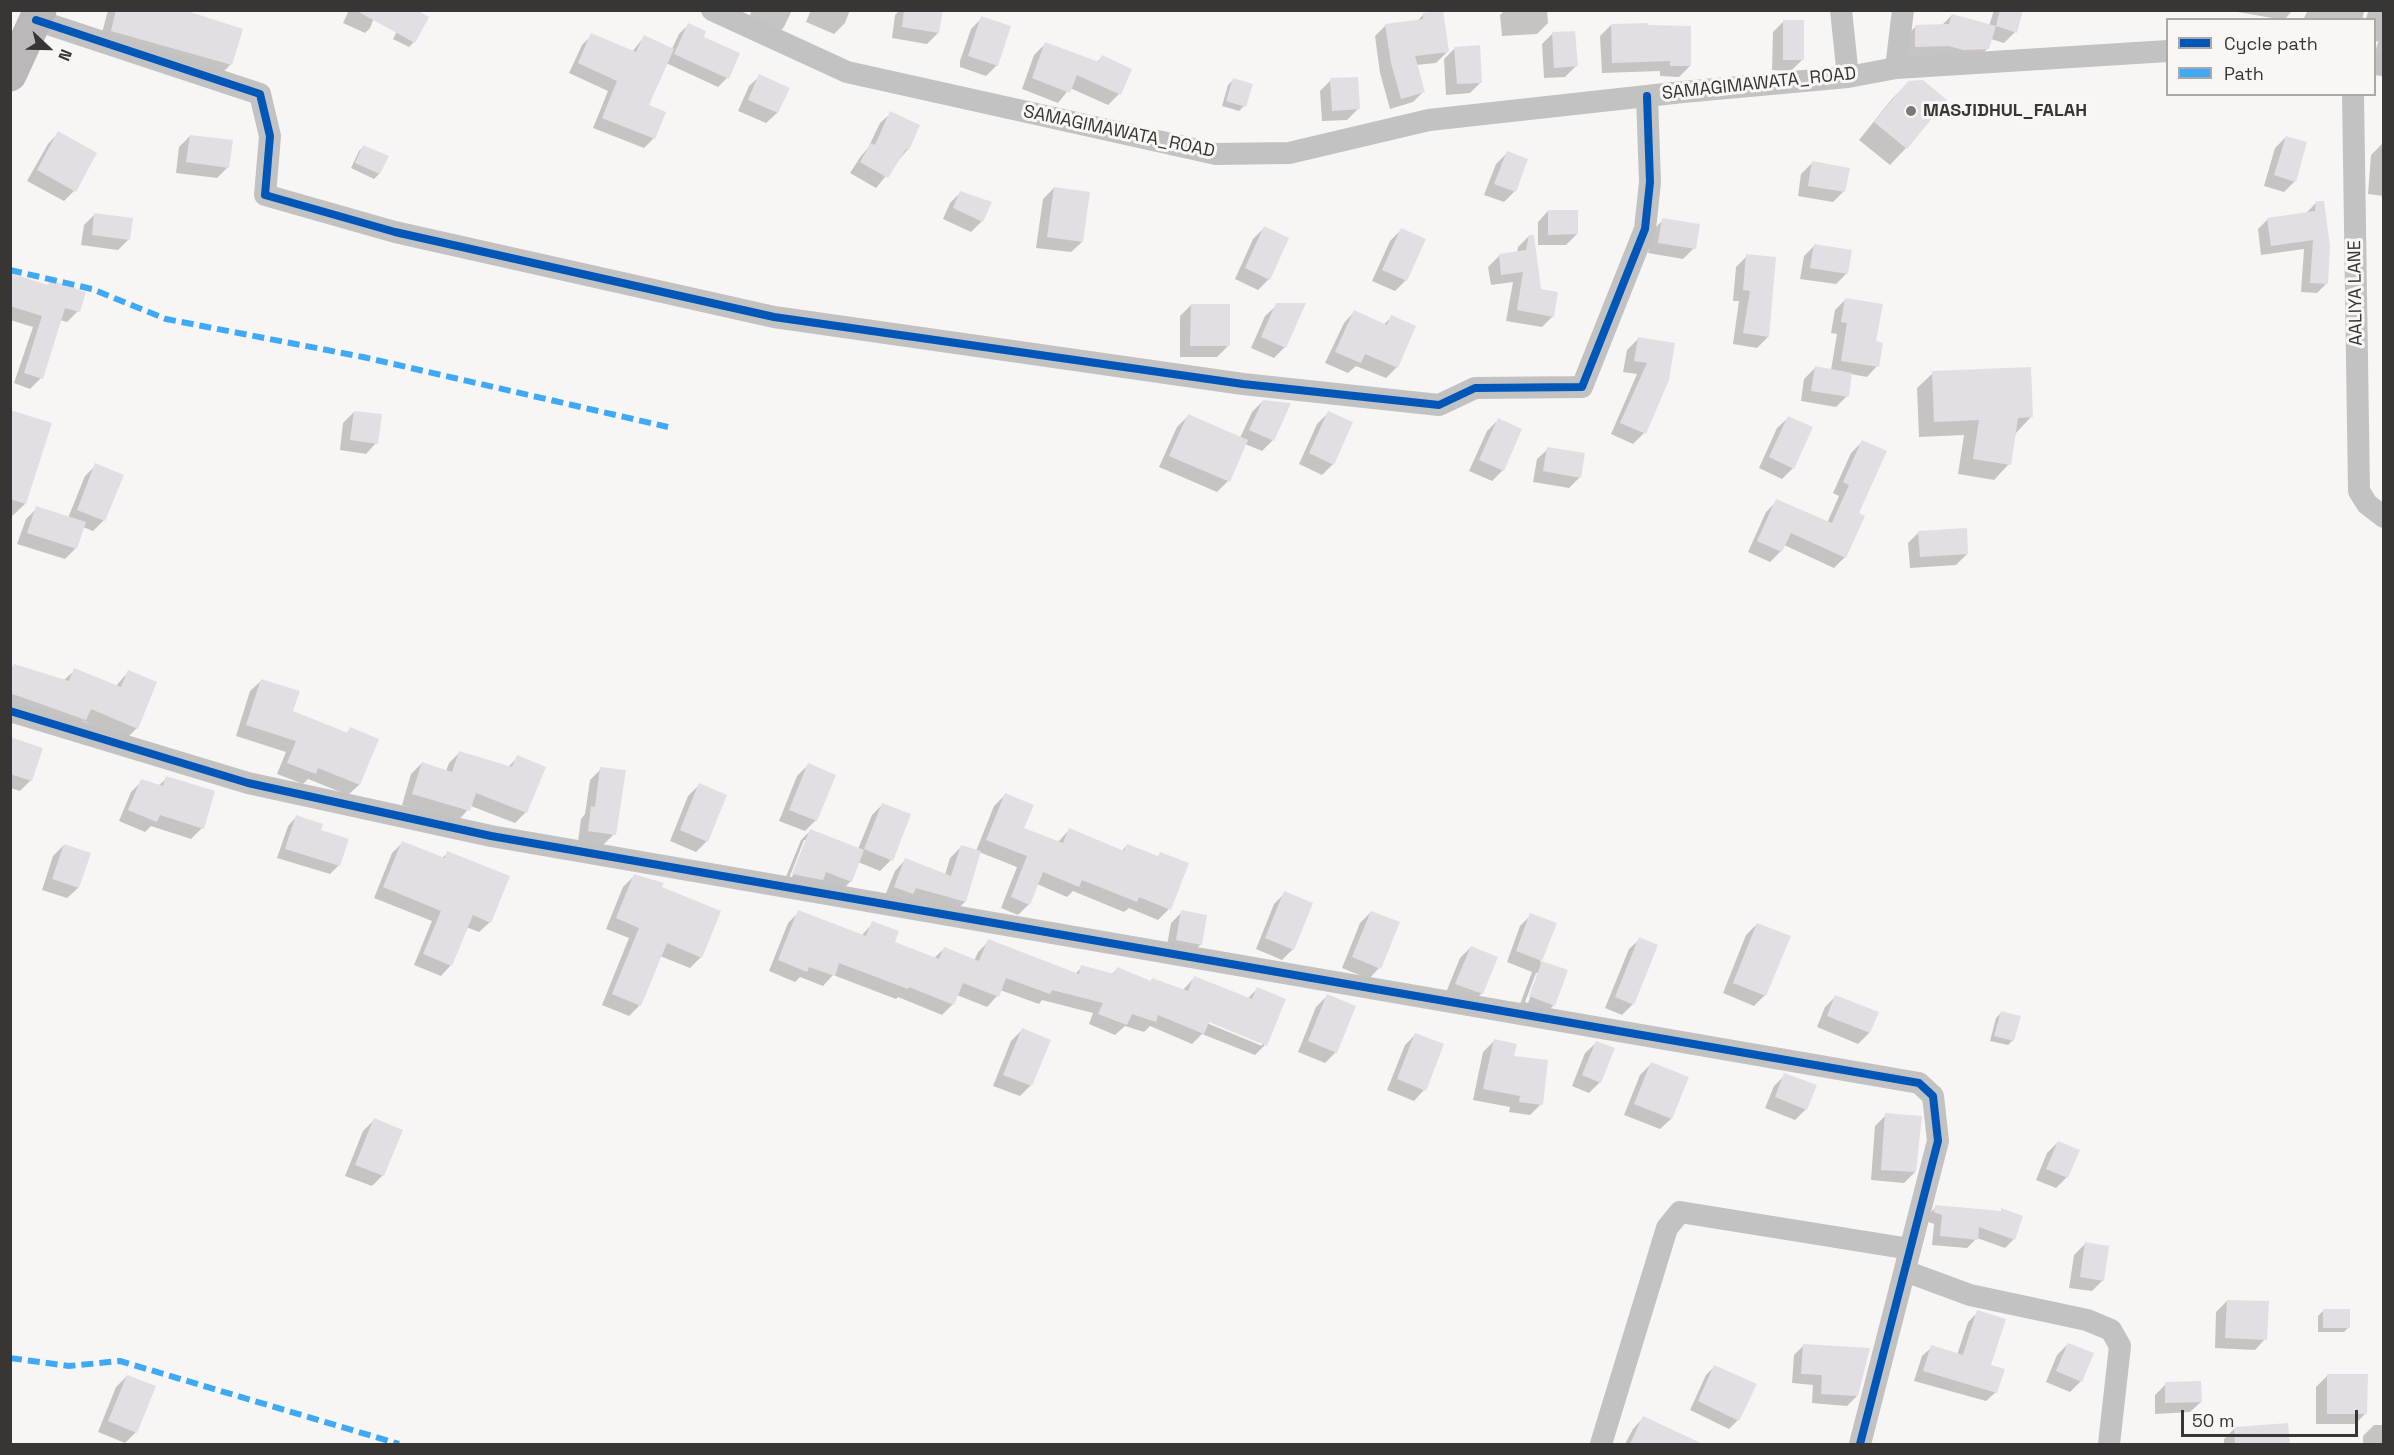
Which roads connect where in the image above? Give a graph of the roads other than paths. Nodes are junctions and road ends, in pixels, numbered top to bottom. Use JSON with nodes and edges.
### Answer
{"nodes":[{"id":1,"x":712,"y":10,"type":"edge"},
{"id":2,"x":1841,"y":10,"type":"edge"},
{"id":3,"x":1903,"y":10,"type":"edge"},
{"id":4,"x":38,"y":15,"type":"edge"},
{"id":5,"x":2166,"y":51,"type":"edge"},
{"id":6,"x":1896,"y":68,"type":"junction"},
{"id":7,"x":10,"y":75,"type":"edge"},
{"id":8,"x":1848,"y":76,"type":"junction"},
{"id":9,"x":1647,"y":96,"type":"junction"},
{"id":10,"x":2353,"y":96,"type":"edge"},
{"id":11,"x":2384,"y":517,"type":"edge"},
{"id":12,"x":10,"y":711,"type":"edge"},
{"id":13,"x":1907,"y":1260,"type":"junction"},
{"id":14,"x":1601,"y":1444,"type":"edge"},
{"id":15,"x":1860,"y":1444,"type":"edge"},
{"id":16,"x":2109,"y":1444,"type":"edge"}],
"edges":[{"from":1,"to":9,"type":"street","name":"SAMAGIMAWATA_ROAD"},
{"from":2,"to":8,"type":"street"},
{"from":3,"to":6,"type":"street"},
{"from":4,"to":7,"type":"highway"},
{"from":4,"to":9,"type":"street"},
{"from":5,"to":6,"type":"street","name":"SAMAGIMAWATA_ROAD"},
{"from":6,"to":8,"type":"street","name":"SAMAGIMAWATA_ROAD"},
{"from":8,"to":9,"type":"street","name":"SAMAGIMAWATA_ROAD"},
{"from":10,"to":11,"type":"street","name":"AALIYA LANE"},
{"from":12,"to":13,"type":"street"},
{"from":13,"to":14,"type":"street"},
{"from":13,"to":15,"type":"street"},
{"from":13,"to":16,"type":"street"}]}
